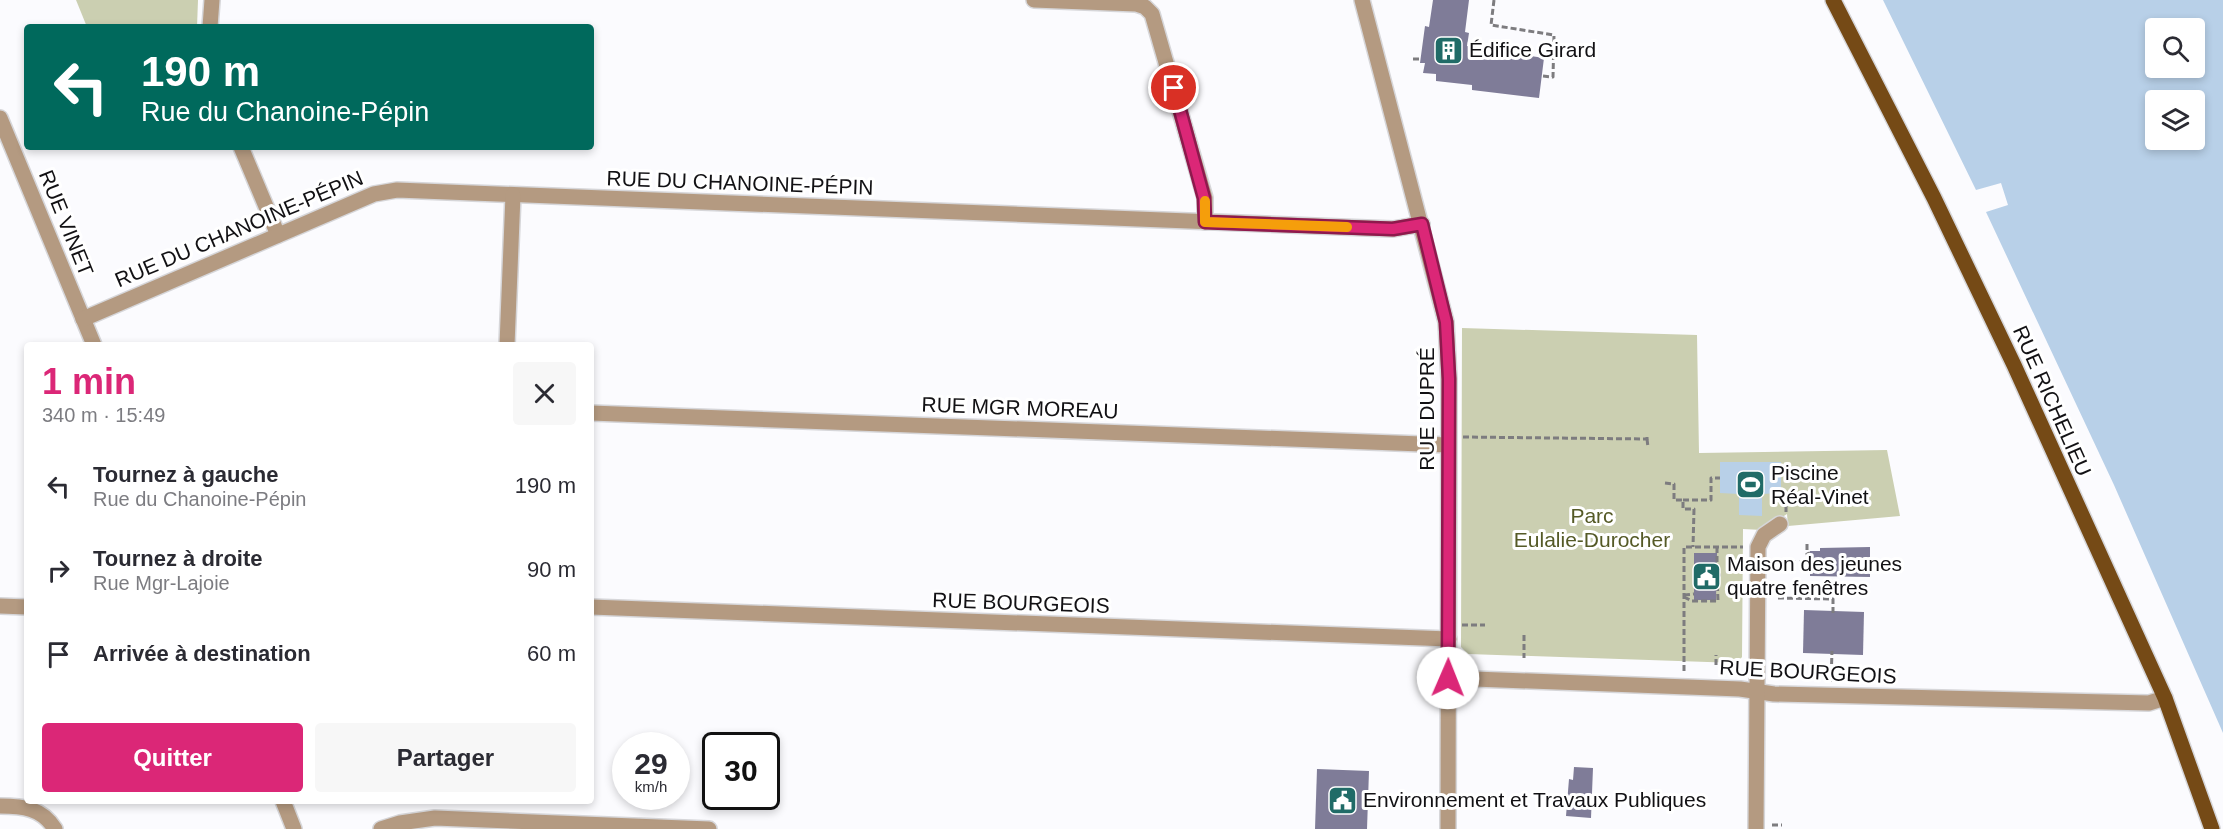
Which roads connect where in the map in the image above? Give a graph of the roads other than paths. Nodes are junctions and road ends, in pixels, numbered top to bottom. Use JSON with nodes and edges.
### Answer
{"nodes":[{"id":1,"x":212,"y":0,"type":"edge"},
{"id":2,"x":1034,"y":0,"type":"edge"},
{"id":3,"x":1362,"y":0,"type":"edge"},
{"id":4,"x":1833,"y":0,"type":"edge"},
{"id":5,"x":210,"y":24,"type":"edge"},
{"id":6,"x":0,"y":118,"type":"edge"},
{"id":7,"x":242,"y":150,"type":"edge"},
{"id":8,"x":513,"y":195,"type":"junction"},
{"id":9,"x":1205,"y":222,"type":"junction"},
{"id":10,"x":1422,"y":224,"type":"junction"},
{"id":11,"x":278,"y":235,"type":"junction"},
{"id":12,"x":83,"y":319,"type":"junction"},
{"id":13,"x":93,"y":342,"type":"edge"},
{"id":14,"x":507,"y":342,"type":"edge"},
{"id":15,"x":594,"y":413,"type":"edge"},
{"id":16,"x":1454,"y":441,"type":"junction"},
{"id":17,"x":1783,"y":522,"type":"road end"},
{"id":18,"x":0,"y":606,"type":"edge"},
{"id":19,"x":24,"y":607,"type":"edge"},
{"id":20,"x":594,"y":607,"type":"edge"},
{"id":21,"x":1449,"y":639,"type":"junction"},
{"id":22,"x":1448,"y":678,"type":"junction"},
{"id":23,"x":1757,"y":693,"type":"junction"},
{"id":24,"x":2165,"y":698,"type":"junction"},
{"id":25,"x":284,"y":804,"type":"edge"},
{"id":26,"x":0,"y":806,"type":"edge"},
{"id":27,"x":552,"y":826,"type":"edge"},
{"id":28,"x":1762,"y":827,"type":"edge"},
{"id":29,"x":55,"y":829,"type":"edge"},
{"id":30,"x":294,"y":829,"type":"edge"},
{"id":31,"x":381,"y":829,"type":"edge"},
{"id":32,"x":709,"y":829,"type":"edge"},
{"id":33,"x":1448,"y":829,"type":"edge"},
{"id":34,"x":2212,"y":829,"type":"edge"}],
"edges":[{"from":1,"to":5,"type":"street"},
{"from":2,"to":9,"type":"street"},
{"from":3,"to":10,"type":"street","name":"RUE DUPRÉ"},
{"from":4,"to":24,"type":"main road","name":"RUE RICHELIEU"},
{"from":6,"to":12,"type":"street","name":"RUE VINET"},
{"from":7,"to":11,"type":"street"},
{"from":8,"to":9,"type":"street","name":"RUE DU CHANOINE-PÉPIN"},
{"from":8,"to":11,"type":"street","name":"RUE DU CHANOINE-PÉPIN"},
{"from":8,"to":14,"type":"street"},
{"from":9,"to":10,"type":"street","name":"RUE DU CHANOINE-PÉPIN"},
{"from":10,"to":16,"type":"street","name":"RUE DUPRÉ"},
{"from":11,"to":12,"type":"street","name":"RUE DU CHANOINE-PÉPIN"},
{"from":12,"to":13,"type":"street","name":"RUE VINET"},
{"from":15,"to":16,"type":"street","name":"RUE MGR MOREAU"},
{"from":16,"to":21,"type":"street","name":"RUE DUPRÉ"},
{"from":17,"to":23,"type":"street"},
{"from":18,"to":19,"type":"street"},
{"from":20,"to":21,"type":"street","name":"RUE BOURGEOIS"},
{"from":21,"to":22,"type":"street","name":"RUE DUPRÉ"},
{"from":22,"to":23,"type":"street","name":"RUE BOURGEOIS"},
{"from":22,"to":33,"type":"street","name":"RUE DUPRÉ"},
{"from":23,"to":24,"type":"street","name":"RUE BOURGEOIS"},
{"from":23,"to":28,"type":"street"},
{"from":24,"to":34,"type":"main road","name":"RUE RICHELIEU"},
{"from":25,"to":30,"type":"street"},
{"from":26,"to":29,"type":"street"},
{"from":27,"to":31,"type":"street"},
{"from":27,"to":32,"type":"street"}]}
